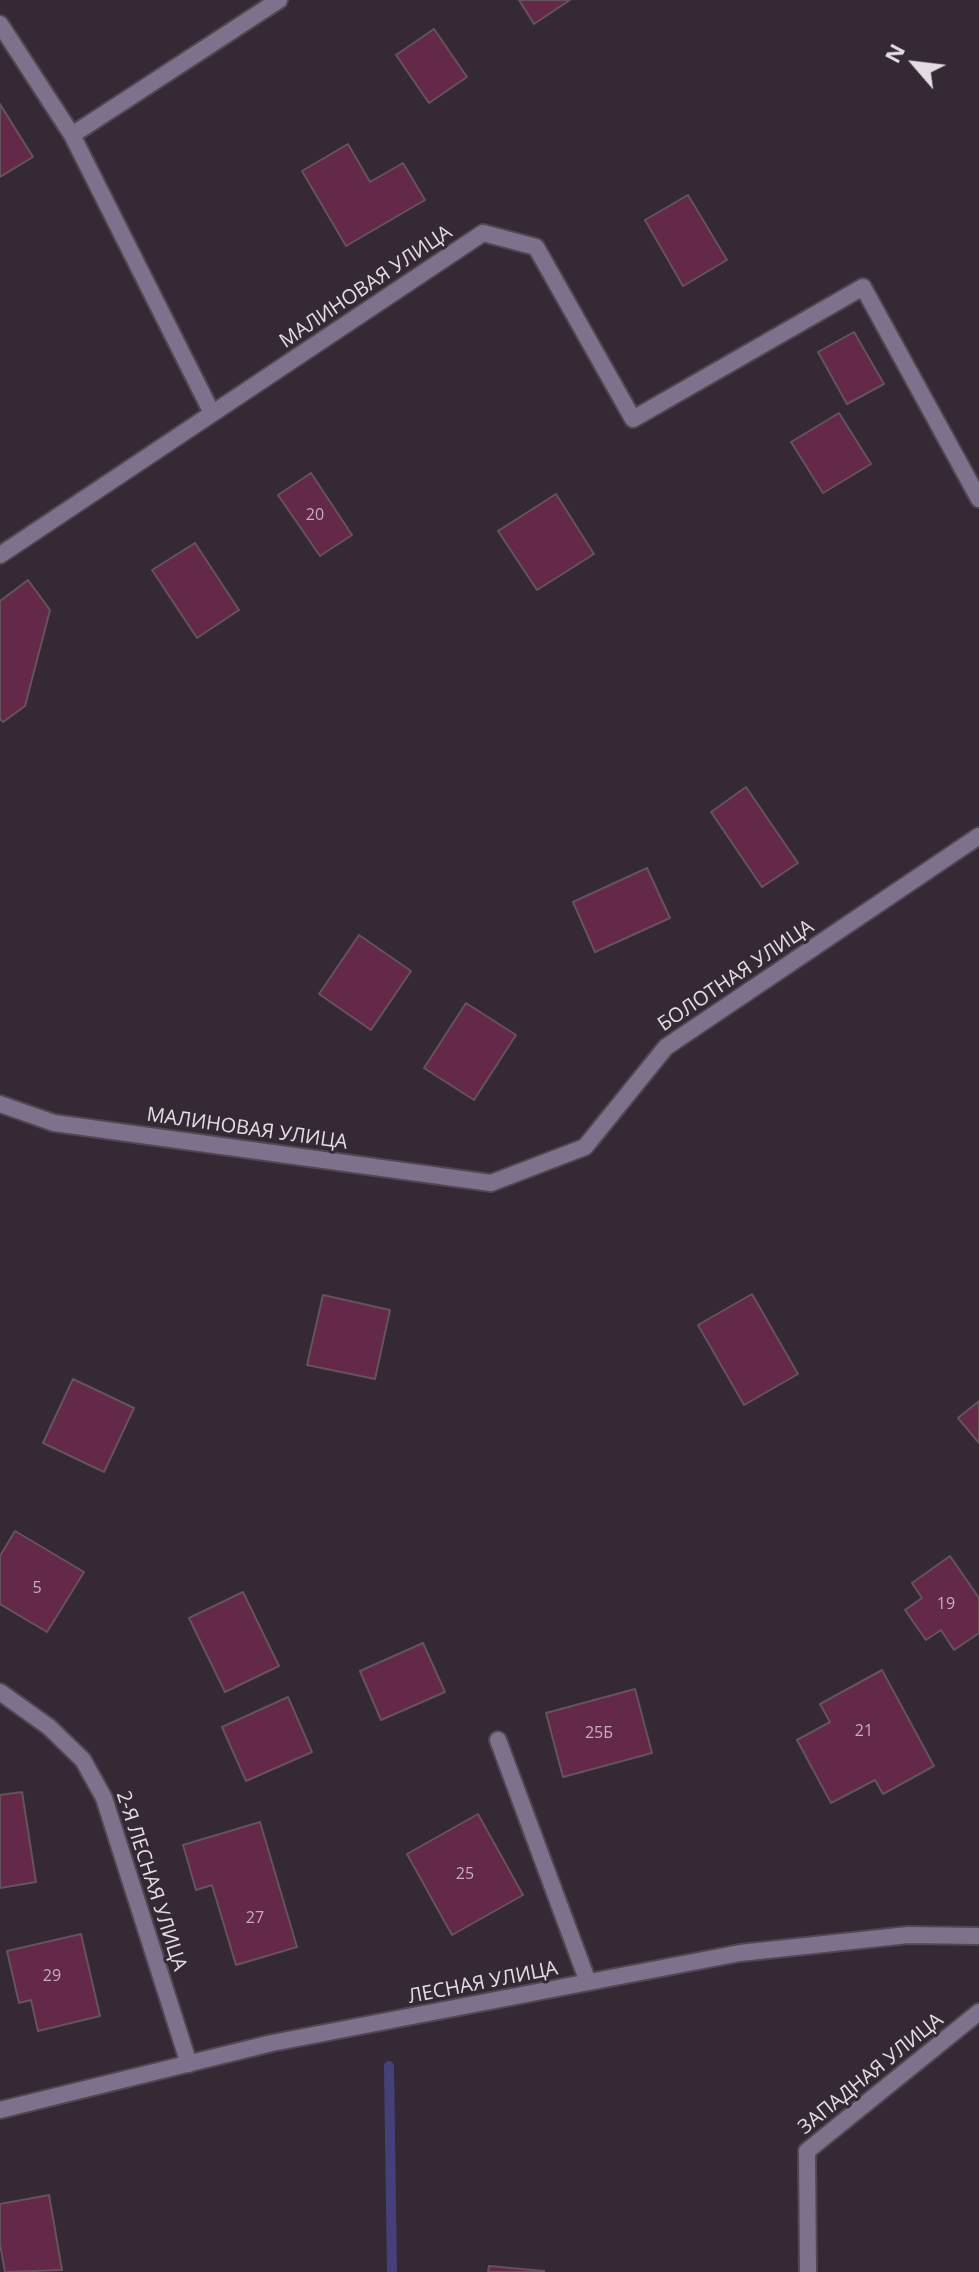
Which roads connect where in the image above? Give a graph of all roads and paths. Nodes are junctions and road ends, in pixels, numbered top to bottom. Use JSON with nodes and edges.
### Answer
{"nodes":[{"id":1,"x":279,"y":0,"type":"edge"},
{"id":2,"x":0,"y":24,"type":"edge"},
{"id":3,"x":72,"y":135,"type":"junction"},
{"id":4,"x":212,"y":413,"type":"junction"},
{"id":5,"x":979,"y":499,"type":"edge"},
{"id":6,"x":0,"y":555,"type":"edge"},
{"id":7,"x":979,"y":836,"type":"edge"},
{"id":8,"x":0,"y":1104,"type":"edge"},
{"id":9,"x":491,"y":1183,"type":"joint"},
{"id":10,"x":3,"y":1699,"type":"edge"},
{"id":11,"x":498,"y":1740,"type":"dead end"},
{"id":12,"x":979,"y":1936,"type":"edge"},
{"id":13,"x":588,"y":1982,"type":"junction"},
{"id":14,"x":979,"y":2012,"type":"edge"},
{"id":15,"x":189,"y":2064,"type":"junction"},
{"id":16,"x":0,"y":2110,"type":"edge"},
{"id":17,"x":808,"y":2272,"type":"edge"}],
"edges":[{"from":1,"to":3,"type":"street"},
{"from":2,"to":3,"type":"street"},
{"from":3,"to":4,"type":"street"},
{"from":4,"to":5,"type":"street","name":"МАЛИНОВАЯ УЛИЦА"},
{"from":4,"to":6,"type":"street","name":"МАЛИНОВАЯ УЛИЦА"},
{"from":7,"to":9,"type":"street","name":"БОЛОТНАЯ УЛИЦА"},
{"from":8,"to":9,"type":"street","name":"МАЛИНОВАЯ УЛИЦА"},
{"from":10,"to":15,"type":"street","name":"2-Я ЛЕСНАЯ УЛИЦА"},
{"from":11,"to":13,"type":"street"},
{"from":12,"to":13,"type":"street","name":"ЛЕСНАЯ УЛИЦА"},
{"from":13,"to":15,"type":"street","name":"ЛЕСНАЯ УЛИЦА"},
{"from":14,"to":17,"type":"street","name":"ЗАПАДНАЯ УЛИЦА"},
{"from":15,"to":16,"type":"street","name":"ЛЕСНАЯ УЛИЦА"}]}
